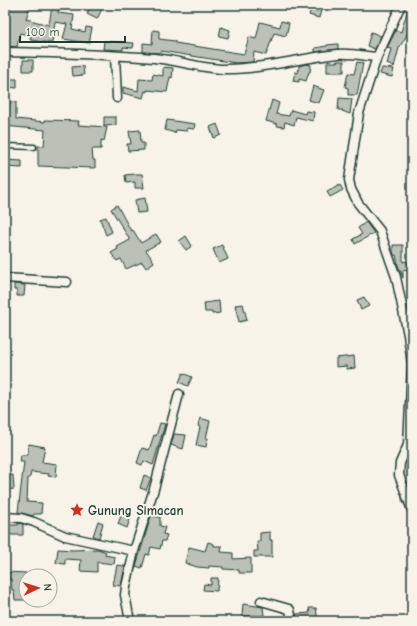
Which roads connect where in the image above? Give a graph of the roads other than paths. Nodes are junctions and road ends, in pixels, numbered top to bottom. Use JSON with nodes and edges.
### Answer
{"nodes":[{"id":1,"x":401,"y":5,"type":"edge"},
{"id":2,"x":5,"y":52,"type":"edge"},
{"id":3,"x":115,"y":56,"type":"junction"},
{"id":4,"x":377,"y":57,"type":"junction"},
{"id":5,"x":117,"y":98,"type":"dead end"},
{"id":6,"x":5,"y":146,"type":"edge"},
{"id":7,"x":34,"y":147,"type":"dead end"},
{"id":8,"x":5,"y":278,"type":"edge"},
{"id":9,"x":67,"y":282,"type":"dead end"},
{"id":10,"x":179,"y":394,"type":"dead end"},
{"id":11,"x":410,"y":442,"type":"edge"},
{"id":12,"x":412,"y":510,"type":"edge"},
{"id":13,"x":5,"y":517,"type":"edge"},
{"id":14,"x":134,"y":552,"type":"junction"},
{"id":15,"x":261,"y":601,"type":"dead end"},
{"id":16,"x":130,"y":621,"type":"edge"},
{"id":17,"x":292,"y":621,"type":"edge"}],
"edges":[{"from":1,"to":4,"type":"street"},
{"from":2,"to":3,"type":"street"},
{"from":3,"to":4,"type":"street"},
{"from":3,"to":5,"type":"street"},
{"from":4,"to":11,"type":"street"},
{"from":6,"to":7,"type":"lane"},
{"from":8,"to":9,"type":"street"},
{"from":10,"to":14,"type":"street"},
{"from":11,"to":12,"type":"street"},
{"from":13,"to":14,"type":"street"},
{"from":14,"to":16,"type":"street"},
{"from":15,"to":17,"type":"street"}]}
